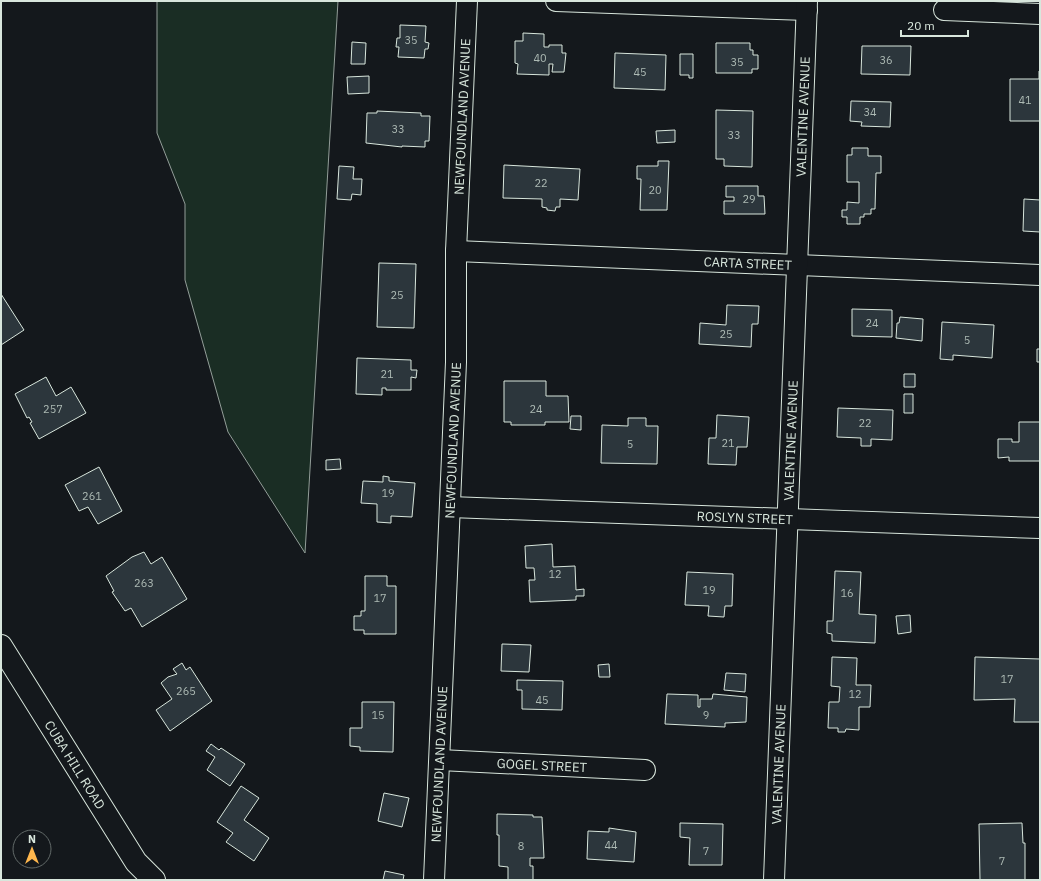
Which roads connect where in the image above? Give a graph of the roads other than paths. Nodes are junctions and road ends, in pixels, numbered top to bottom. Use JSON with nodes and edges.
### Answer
{"nodes":[{"id":1,"x":467,"y":1,"type":"edge"},
{"id":2,"x":556,"y":1,"type":"edge"},
{"id":3,"x":807,"y":6,"type":"edge"},
{"id":4,"x":944,"y":10,"type":"dead end"},
{"id":5,"x":1040,"y":14,"type":"edge"},
{"id":6,"x":456,"y":251,"type":"junction"},
{"id":7,"x":798,"y":266,"type":"junction"},
{"id":8,"x":1040,"y":275,"type":"edge"},
{"id":9,"x":450,"y":507,"type":"junction"},
{"id":10,"x":788,"y":518,"type":"junction"},
{"id":11,"x":1040,"y":528,"type":"edge"},
{"id":12,"x":1,"y":646,"type":"edge"},
{"id":13,"x":440,"y":760,"type":"junction"},
{"id":14,"x":645,"y":770,"type":"dead end"},
{"id":15,"x":154,"y":880,"type":"edge"},
{"id":16,"x":434,"y":880,"type":"edge"},
{"id":17,"x":774,"y":880,"type":"edge"}],
"edges":[{"from":1,"to":6,"type":"street","name":"NEWFOUNDLAND AVENUE"},
{"from":2,"to":3,"type":"street"},
{"from":3,"to":7,"type":"street","name":"VALENTINE AVENUE"},
{"from":4,"to":5,"type":"street"},
{"from":6,"to":7,"type":"street","name":"CARTA STREET"},
{"from":6,"to":9,"type":"street","name":"NEWFOUNDLAND AVENUE"},
{"from":7,"to":8,"type":"street","name":"CARTA STREET"},
{"from":7,"to":10,"type":"street","name":"VALENTINE AVENUE"},
{"from":9,"to":10,"type":"street","name":"ROSLYN STREET"},
{"from":9,"to":13,"type":"street","name":"NEWFOUNDLAND AVENUE"},
{"from":10,"to":11,"type":"street","name":"ROSLYN STREET"},
{"from":10,"to":17,"type":"street","name":"VALENTINE AVENUE"},
{"from":12,"to":15,"type":"main road","name":"CUBA HILL ROAD"},
{"from":13,"to":14,"type":"street","name":"GOGEL STREET"},
{"from":13,"to":16,"type":"street","name":"NEWFOUNDLAND AVENUE"}]}
